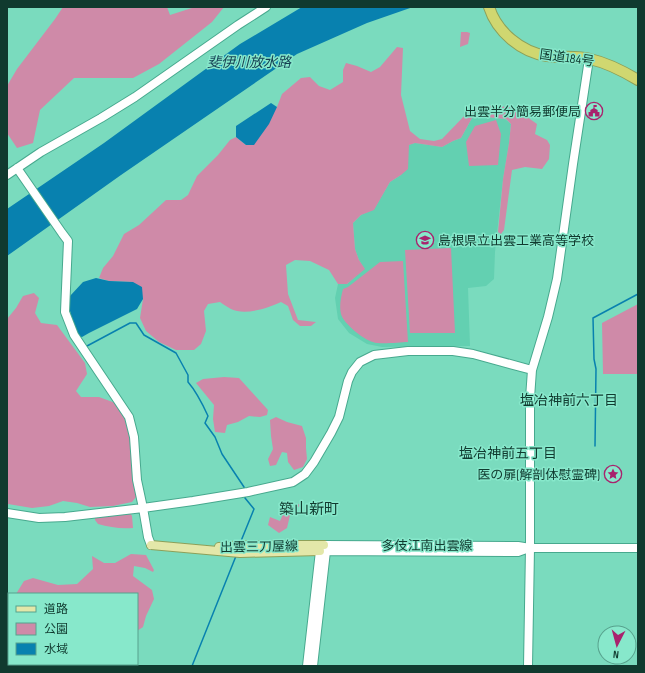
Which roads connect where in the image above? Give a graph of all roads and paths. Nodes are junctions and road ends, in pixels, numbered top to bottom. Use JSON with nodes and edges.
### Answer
{"nodes":[{"id":1,"x":266,"y":7,"type":"edge"},
{"id":2,"x":489,"y":7,"type":"edge"},
{"id":3,"x":589,"y":58,"type":"junction"},
{"id":4,"x":638,"y":80,"type":"edge"},
{"id":5,"x":17,"y":168,"type":"junction"},
{"id":6,"x":7,"y":175,"type":"edge"},
{"id":7,"x":532,"y":370,"type":"junction"},
{"id":8,"x":143,"y":508,"type":"junction"},
{"id":9,"x":7,"y":513,"type":"edge"},
{"id":10,"x":151,"y":545,"type":"joint"},
{"id":11,"x":530,"y":548,"type":"junction"},
{"id":12,"x":638,"y":548,"type":"edge"},
{"id":13,"x":323,"y":549,"type":"junction"},
{"id":14,"x":307,"y":666,"type":"edge"},
{"id":15,"x":313,"y":666,"type":"edge"},
{"id":16,"x":528,"y":666,"type":"edge"}],
"edges":[{"from":1,"to":5,"type":"street"},
{"from":2,"to":3,"type":"highway","name":"国道184号"},
{"from":3,"to":4,"type":"highway","name":"国道184号"},
{"from":3,"to":7,"type":"street"},
{"from":5,"to":6,"type":"street"},
{"from":5,"to":8,"type":"street"},
{"from":7,"to":8,"type":"street"},
{"from":7,"to":11,"type":"street"},
{"from":8,"to":9,"type":"street"},
{"from":8,"to":10,"type":"street"},
{"from":10,"to":13,"type":"main road","name":"出雲三刀屋線"},
{"from":11,"to":12,"type":"street","name":"多伎江南出雲線"},
{"from":11,"to":13,"type":"street","name":"多伎江南出雲線"},
{"from":11,"to":16,"type":"street"},
{"from":13,"to":14,"type":"street"},
{"from":13,"to":15,"type":"street"}]}
